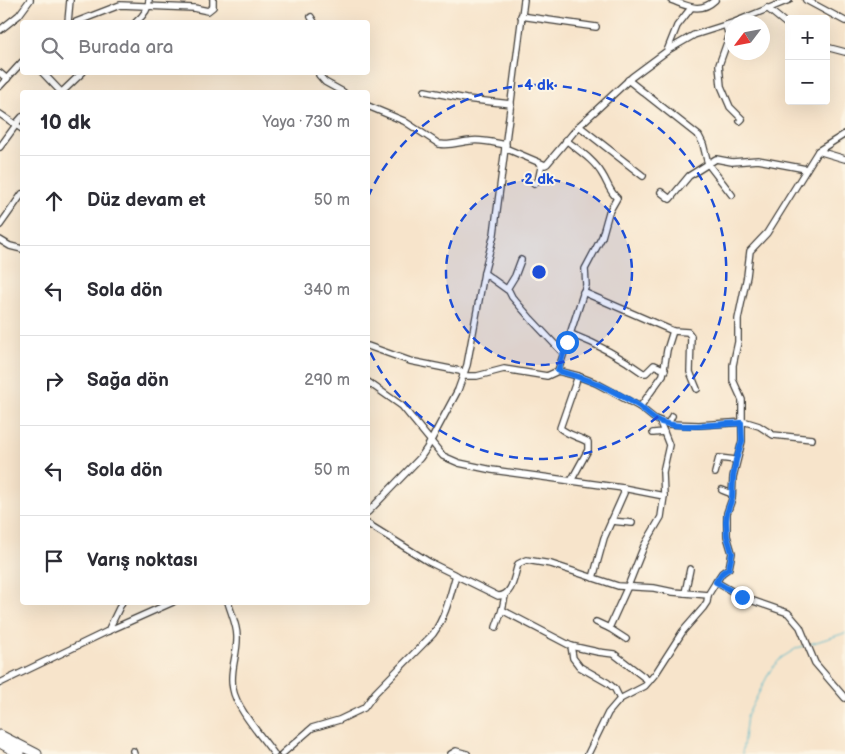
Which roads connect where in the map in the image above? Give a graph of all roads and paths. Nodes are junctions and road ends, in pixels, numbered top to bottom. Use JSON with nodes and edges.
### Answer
{"nodes":[{"id":1,"x":30,"y":0,"type":"edge"},
{"id":2,"x":70,"y":0,"type":"edge"},
{"id":3,"x":213,"y":0,"type":"edge"},
{"id":4,"x":524,"y":0,"type":"edge"},
{"id":5,"x":671,"y":0,"type":"edge"},
{"id":6,"x":715,"y":0,"type":"edge"},
{"id":7,"x":789,"y":0,"type":"edge"},
{"id":8,"x":806,"y":0,"type":"edge"},
{"id":9,"x":149,"y":3,"type":"edge"},
{"id":10,"x":690,"y":8,"type":"junction"},
{"id":11,"x":768,"y":8,"type":"junction"},
{"id":12,"x":752,"y":15,"type":"edge"},
{"id":13,"x":521,"y":16,"type":"junction"},
{"id":14,"x":68,"y":20,"type":"edge"},
{"id":15,"x":81,"y":20,"type":"edge"},
{"id":16,"x":138,"y":20,"type":"edge"},
{"id":17,"x":845,"y":21,"type":"edge"},
{"id":18,"x":785,"y":23,"type":"edge"},
{"id":19,"x":725,"y":26,"type":"edge"},
{"id":20,"x":596,"y":27,"type":"dead end"},
{"id":21,"x":0,"y":30,"type":"edge"},
{"id":22,"x":830,"y":47,"type":"edge"},
{"id":23,"x":725,"y":50,"type":"edge"},
{"id":24,"x":668,"y":51,"type":"junction"},
{"id":25,"x":845,"y":52,"type":"edge"},
{"id":26,"x":20,"y":64,"type":"edge"},
{"id":27,"x":0,"y":73,"type":"edge"},
{"id":28,"x":45,"y":75,"type":"edge"},
{"id":29,"x":80,"y":75,"type":"edge"},
{"id":30,"x":319,"y":75,"type":"edge"},
{"id":31,"x":7,"y":79,"type":"junction"},
{"id":32,"x":628,"y":80,"type":"junction"},
{"id":33,"x":0,"y":86,"type":"edge"},
{"id":34,"x":59,"y":90,"type":"edge"},
{"id":35,"x":63,"y":90,"type":"edge"},
{"id":36,"x":340,"y":90,"type":"edge"},
{"id":37,"x":426,"y":91,"type":"dead end"},
{"id":38,"x":511,"y":104,"type":"junction"},
{"id":39,"x":370,"y":107,"type":"edge"},
{"id":40,"x":0,"y":114,"type":"edge"},
{"id":41,"x":20,"y":119,"type":"edge"},
{"id":42,"x":740,"y":121,"type":"dead end"},
{"id":43,"x":15,"y":125,"type":"junction"},
{"id":44,"x":580,"y":126,"type":"junction"},
{"id":45,"x":20,"y":128,"type":"edge"},
{"id":46,"x":845,"y":134,"type":"edge"},
{"id":47,"x":566,"y":140,"type":"junction"},
{"id":48,"x":0,"y":147,"type":"edge"},
{"id":49,"x":506,"y":147,"type":"junction"},
{"id":50,"x":818,"y":150,"type":"junction"},
{"id":51,"x":845,"y":159,"type":"edge"},
{"id":52,"x":541,"y":164,"type":"junction"},
{"id":53,"x":708,"y":164,"type":"junction"},
{"id":54,"x":806,"y":169,"type":"junction"},
{"id":55,"x":642,"y":176,"type":"dead end"},
{"id":56,"x":534,"y":184,"type":"dead end"},
{"id":57,"x":662,"y":192,"type":"dead end"},
{"id":58,"x":732,"y":195,"type":"dead end"},
{"id":59,"x":20,"y":197,"type":"edge"},
{"id":60,"x":0,"y":225,"type":"edge"},
{"id":61,"x":0,"y":240,"type":"edge"},
{"id":62,"x":20,"y":248,"type":"edge"},
{"id":63,"x":521,"y":260,"type":"dead end"},
{"id":64,"x":484,"y":273,"type":"junction"},
{"id":65,"x":507,"y":289,"type":"junction"},
{"id":66,"x":584,"y":292,"type":"junction"},
{"id":67,"x":673,"y":331,"type":"junction"},
{"id":68,"x":571,"y":334,"type":"junction"},
{"id":69,"x":370,"y":347,"type":"edge"},
{"id":70,"x":563,"y":353,"type":"junction"},
{"id":71,"x":665,"y":370,"type":"junction"},
{"id":72,"x":558,"y":371,"type":"junction"},
{"id":73,"x":463,"y":375,"type":"junction"},
{"id":74,"x":578,"y":376,"type":"junction"},
{"id":75,"x":370,"y":383,"type":"edge"},
{"id":76,"x":698,"y":389,"type":"dead end"},
{"id":77,"x":640,"y":407,"type":"junction"},
{"id":78,"x":672,"y":416,"type":"dead end"},
{"id":79,"x":660,"y":422,"type":"junction"},
{"id":80,"x":741,"y":423,"type":"junction"},
{"id":81,"x":668,"y":424,"type":"junction"},
{"id":82,"x":664,"y":432,"type":"junction"},
{"id":83,"x":653,"y":433,"type":"dead end"},
{"id":84,"x":812,"y":439,"type":"dead end"},
{"id":85,"x":430,"y":442,"type":"junction"},
{"id":86,"x":667,"y":442,"type":"junction"},
{"id":87,"x":661,"y":445,"type":"dead end"},
{"id":88,"x":736,"y":460,"type":"junction"},
{"id":89,"x":715,"y":473,"type":"dead end"},
{"id":90,"x":571,"y":481,"type":"junction"},
{"id":91,"x":623,"y":488,"type":"junction"},
{"id":92,"x":722,"y":490,"type":"dead end"},
{"id":93,"x":732,"y":494,"type":"junction"},
{"id":94,"x":664,"y":496,"type":"junction"},
{"id":95,"x":370,"y":510,"type":"edge"},
{"id":96,"x":611,"y":521,"type":"junction"},
{"id":97,"x":632,"y":524,"type":"dead end"},
{"id":98,"x":370,"y":525,"type":"edge"},
{"id":99,"x":690,"y":569,"type":"dead end"},
{"id":100,"x":456,"y":575,"type":"junction"},
{"id":101,"x":593,"y":578,"type":"junction"},
{"id":102,"x":716,"y":582,"type":"junction"},
{"id":103,"x":628,"y":586,"type":"junction"},
{"id":104,"x":685,"y":593,"type":"junction"},
{"id":105,"x":708,"y":595,"type":"junction"},
{"id":106,"x":505,"y":596,"type":"junction"},
{"id":107,"x":121,"y":605,"type":"edge"},
{"id":108,"x":166,"y":605,"type":"edge"},
{"id":109,"x":229,"y":605,"type":"edge"},
{"id":110,"x":502,"y":610,"type":"junction"},
{"id":111,"x":596,"y":622,"type":"dead end"},
{"id":112,"x":496,"y":628,"type":"dead end"},
{"id":113,"x":609,"y":628,"type":"junction"},
{"id":114,"x":108,"y":631,"type":"junction"},
{"id":115,"x":626,"y":639,"type":"dead end"},
{"id":116,"x":571,"y":646,"type":"junction"},
{"id":117,"x":649,"y":681,"type":"junction"},
{"id":118,"x":0,"y":683,"type":"edge"},
{"id":119,"x":845,"y":698,"type":"edge"},
{"id":120,"x":620,"y":699,"type":"junction"},
{"id":121,"x":0,"y":735,"type":"edge"},
{"id":122,"x":4,"y":747,"type":"edge"},
{"id":123,"x":20,"y":754,"type":"edge"},
{"id":124,"x":37,"y":754,"type":"edge"},
{"id":125,"x":274,"y":754,"type":"edge"},
{"id":126,"x":282,"y":754,"type":"edge"},
{"id":127,"x":451,"y":754,"type":"edge"},
{"id":128,"x":468,"y":754,"type":"edge"},
{"id":129,"x":588,"y":754,"type":"edge"}],
"edges":[{"from":1,"to":21,"type":"street"},
{"from":2,"to":14,"type":"street"},
{"from":3,"to":9,"type":"street"},
{"from":4,"to":13,"type":"street"},
{"from":5,"to":10,"type":"street"},
{"from":6,"to":10,"type":"street"},
{"from":7,"to":11,"type":"street"},
{"from":8,"to":17,"type":"street"},
{"from":9,"to":15,"type":"street"},
{"from":9,"to":16,"type":"street"},
{"from":10,"to":24,"type":"street"},
{"from":11,"to":12,"type":"street"},
{"from":11,"to":18,"type":"street"},
{"from":13,"to":20,"type":"street"},
{"from":13,"to":38,"type":"street"},
{"from":19,"to":24,"type":"street"},
{"from":22,"to":25,"type":"street"},
{"from":23,"to":42,"type":"street"},
{"from":24,"to":32,"type":"street"},
{"from":26,"to":31,"type":"street"},
{"from":27,"to":31,"type":"street"},
{"from":28,"to":34,"type":"street"},
{"from":29,"to":35,"type":"street"},
{"from":30,"to":36,"type":"street"},
{"from":31,"to":33,"type":"street"},
{"from":32,"to":44,"type":"street"},
{"from":32,"to":53,"type":"street"},
{"from":37,"to":38,"type":"street"},
{"from":38,"to":49,"type":"street"},
{"from":39,"to":49,"type":"street"},
{"from":40,"to":43,"type":"street"},
{"from":41,"to":43,"type":"street"},
{"from":43,"to":45,"type":"street"},
{"from":43,"to":48,"type":"street"},
{"from":44,"to":47,"type":"street"},
{"from":44,"to":55,"type":"street"},
{"from":46,"to":50,"type":"street"},
{"from":47,"to":52,"type":"street"},
{"from":47,"to":66,"type":"street"},
{"from":49,"to":52,"type":"street"},
{"from":49,"to":64,"type":"street"},
{"from":50,"to":51,"type":"street"},
{"from":50,"to":54,"type":"street"},
{"from":52,"to":56,"type":"street"},
{"from":53,"to":54,"type":"street"},
{"from":53,"to":57,"type":"street"},
{"from":53,"to":58,"type":"street"},
{"from":54,"to":80,"type":"street"},
{"from":59,"to":60,"type":"street"},
{"from":61,"to":62,"type":"street"},
{"from":63,"to":65,"type":"street"},
{"from":64,"to":65,"type":"street"},
{"from":64,"to":73,"type":"street"},
{"from":65,"to":70,"type":"street"},
{"from":66,"to":67,"type":"street"},
{"from":66,"to":68,"type":"street"},
{"from":67,"to":71,"type":"street"},
{"from":67,"to":76,"type":"street"},
{"from":68,"to":70,"type":"street"},
{"from":68,"to":71,"type":"street"},
{"from":69,"to":73,"type":"street"},
{"from":70,"to":72,"type":"street"},
{"from":71,"to":77,"type":"street"},
{"from":72,"to":73,"type":"street"},
{"from":72,"to":74,"type":"street"},
{"from":73,"to":85,"type":"street"},
{"from":74,"to":77,"type":"street"},
{"from":74,"to":90,"type":"street"},
{"from":75,"to":85,"type":"street"},
{"from":77,"to":79,"type":"street"},
{"from":78,"to":81,"type":"street"},
{"from":79,"to":81,"type":"street"},
{"from":79,"to":82,"type":"street"},
{"from":80,"to":81,"type":"street"},
{"from":80,"to":84,"type":"street"},
{"from":80,"to":88,"type":"street"},
{"from":82,"to":83,"type":"street"},
{"from":82,"to":86,"type":"street"},
{"from":85,"to":90,"type":"street"},
{"from":85,"to":95,"type":"street"},
{"from":86,"to":87,"type":"street"},
{"from":86,"to":94,"type":"street"},
{"from":88,"to":89,"type":"street"},
{"from":88,"to":93,"type":"street"},
{"from":90,"to":91,"type":"street"},
{"from":91,"to":94,"type":"street"},
{"from":91,"to":96,"type":"street"},
{"from":92,"to":93,"type":"street"},
{"from":93,"to":102,"type":"street"},
{"from":94,"to":103,"type":"street"},
{"from":96,"to":97,"type":"street"},
{"from":96,"to":101,"type":"street"},
{"from":98,"to":100,"type":"street"},
{"from":99,"to":104,"type":"street"},
{"from":100,"to":106,"type":"street"},
{"from":100,"to":126,"type":"street"},
{"from":101,"to":103,"type":"street"},
{"from":101,"to":106,"type":"street"},
{"from":102,"to":105,"type":"street"},
{"from":102,"to":119,"type":"street"},
{"from":103,"to":104,"type":"street"},
{"from":103,"to":113,"type":"street"},
{"from":104,"to":105,"type":"street"},
{"from":105,"to":117,"type":"street"},
{"from":106,"to":110,"type":"street"},
{"from":107,"to":114,"type":"street"},
{"from":108,"to":114,"type":"street"},
{"from":109,"to":125,"type":"street"},
{"from":110,"to":112,"type":"street"},
{"from":110,"to":116,"type":"street"},
{"from":111,"to":113,"type":"street"},
{"from":113,"to":115,"type":"street"},
{"from":114,"to":118,"type":"street"},
{"from":116,"to":117,"type":"street"},
{"from":116,"to":120,"type":"street"},
{"from":117,"to":120,"type":"street"},
{"from":120,"to":129,"type":"street"},
{"from":121,"to":124,"type":"highway"},
{"from":122,"to":123,"type":"highway"},
{"from":127,"to":128,"type":"street"}]}
